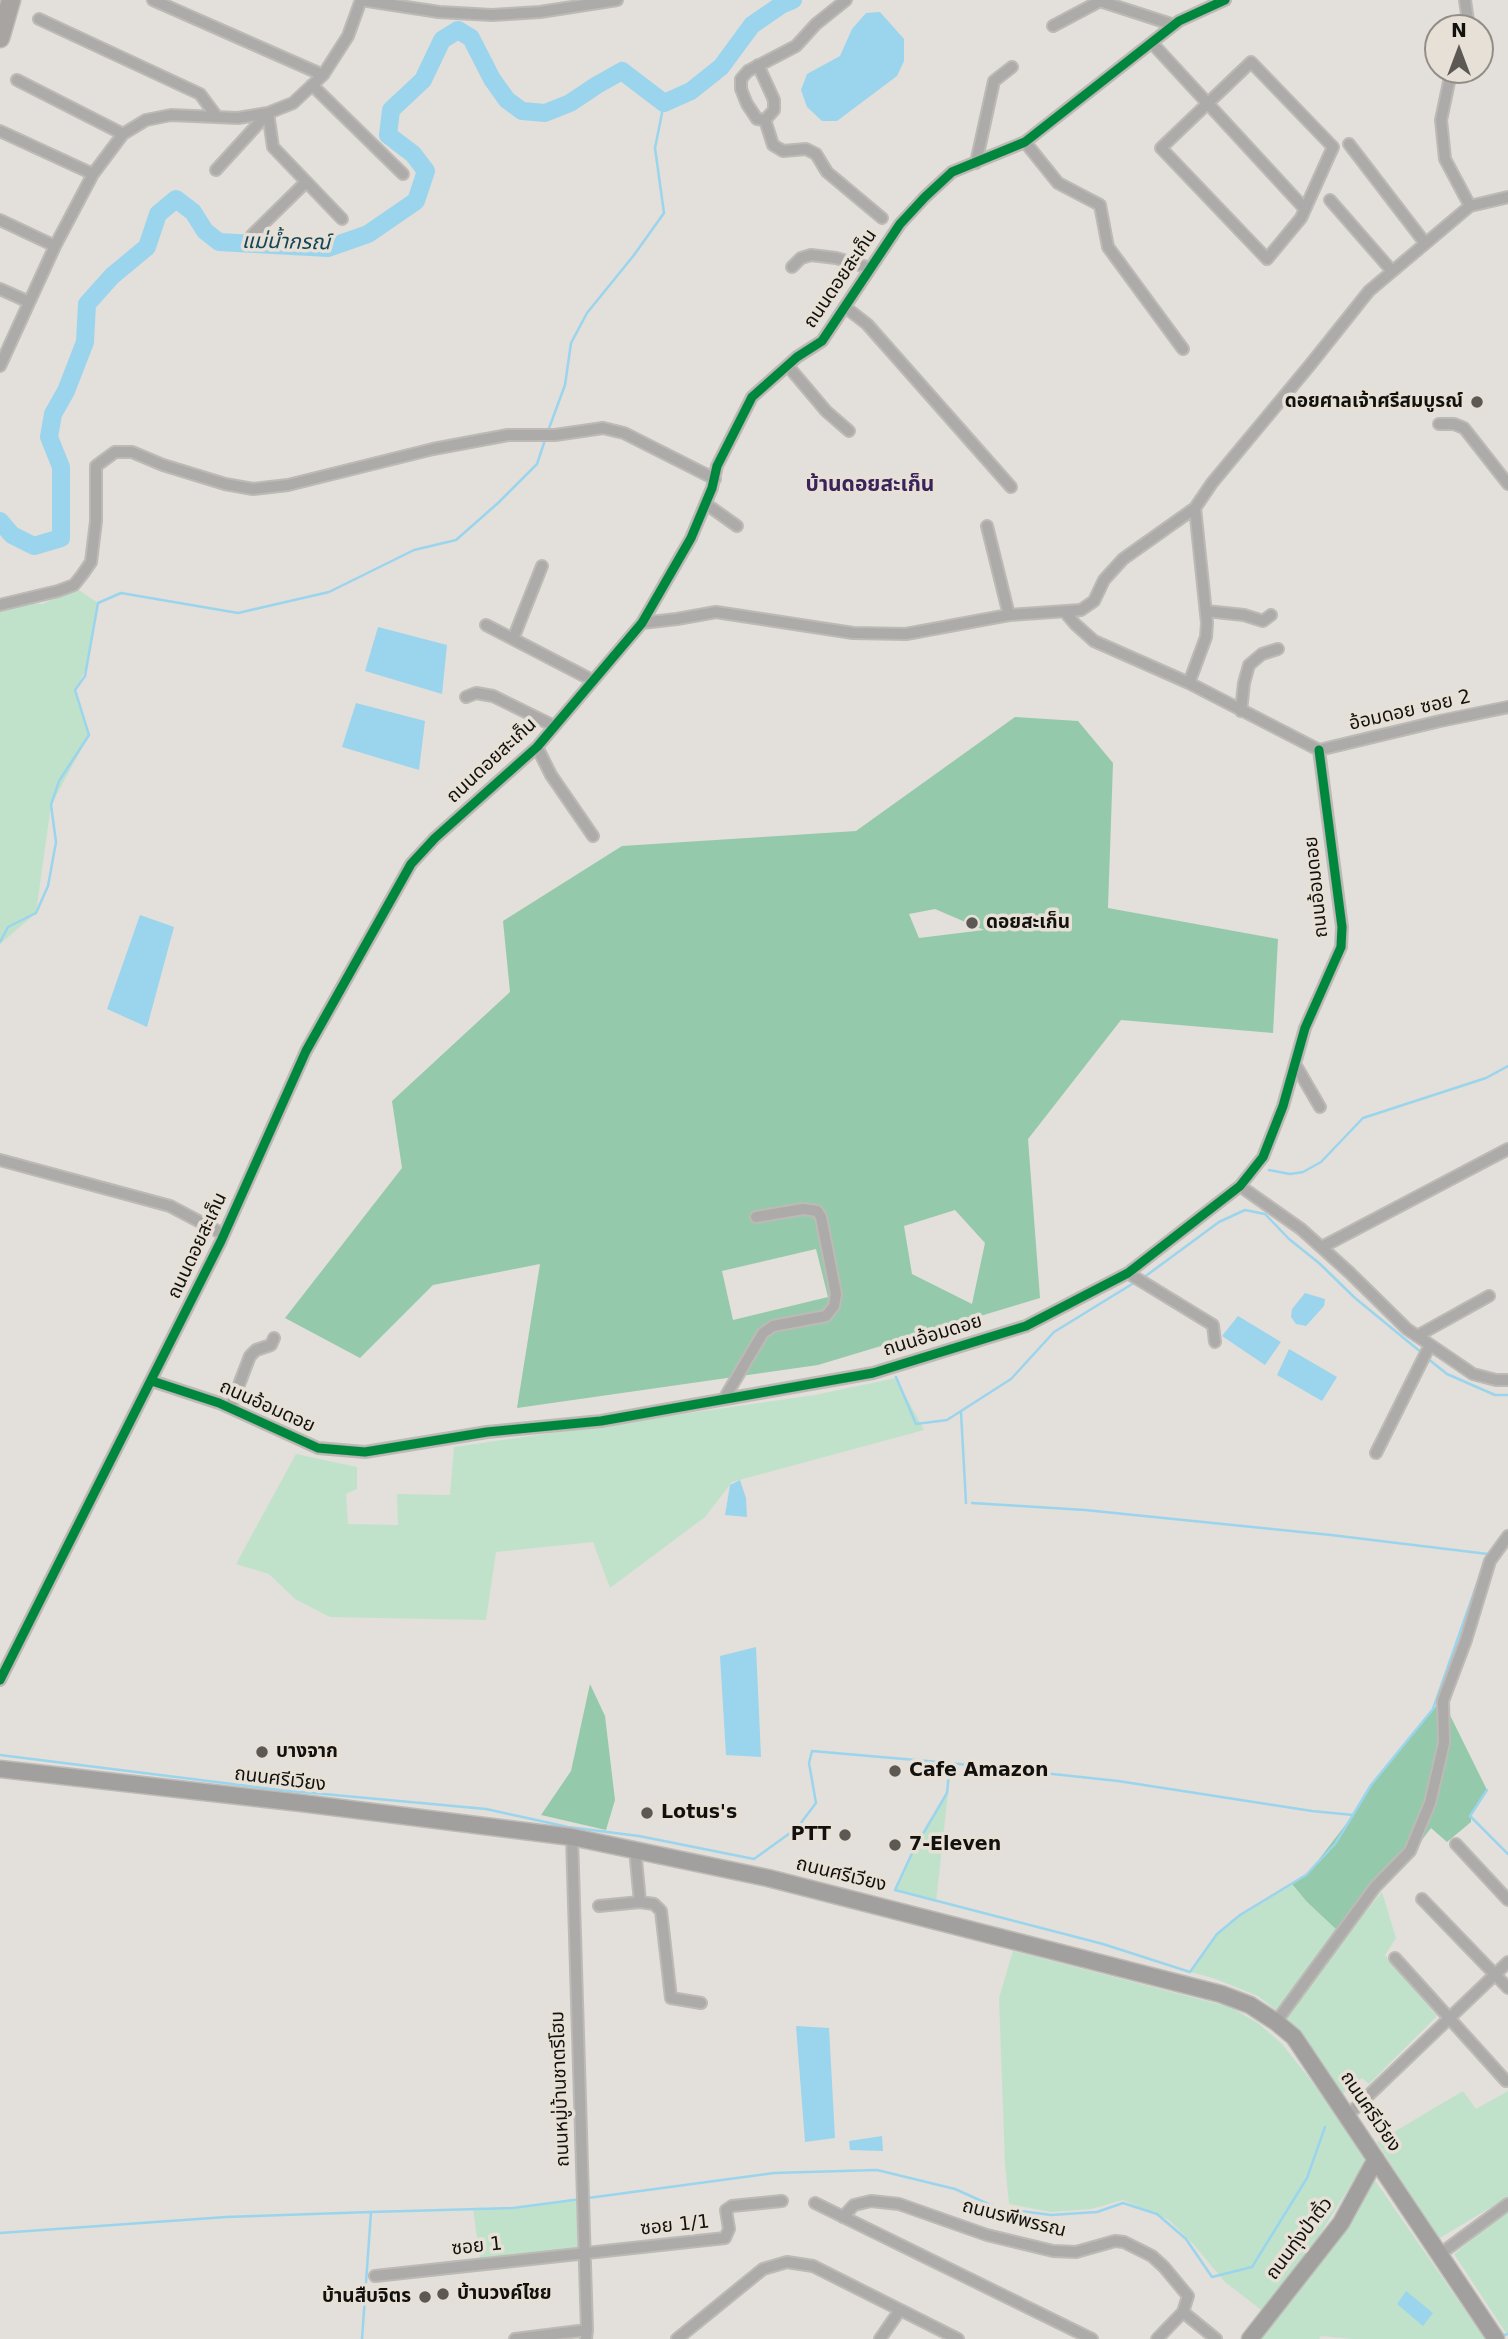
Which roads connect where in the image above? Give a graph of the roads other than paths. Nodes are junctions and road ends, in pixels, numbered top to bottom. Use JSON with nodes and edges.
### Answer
{"nodes":[{"id":1,"x":11,"y":0,"type":"edge"},
{"id":2,"x":153,"y":0,"type":"edge"},
{"id":3,"x":617,"y":0,"type":"edge"},
{"id":4,"x":846,"y":0,"type":"edge"},
{"id":5,"x":1225,"y":0,"type":"edge"},
{"id":6,"x":39,"y":19,"type":"dead end"},
{"id":7,"x":1174,"y":25,"type":"junction"},
{"id":8,"x":1054,"y":26,"type":"dead end"},
{"id":9,"x":0,"y":38,"type":"edge"},
{"id":10,"x":1152,"y":43,"type":"junction"},
{"id":11,"x":758,"y":65,"type":"junction"},
{"id":12,"x":1012,"y":67,"type":"dead end"},
{"id":13,"x":323,"y":75,"type":"junction"},
{"id":14,"x":17,"y":80,"type":"dead end"},
{"id":15,"x":1449,"y":84,"type":"edge"},
{"id":16,"x":312,"y":85,"type":"junction"},
{"id":17,"x":1207,"y":102,"type":"junction"},
{"id":18,"x":268,"y":113,"type":"junction"},
{"id":19,"x":216,"y":117,"type":"junction"},
{"id":20,"x":765,"y":120,"type":"junction"},
{"id":21,"x":0,"y":131,"type":"edge"},
{"id":22,"x":122,"y":134,"type":"junction"},
{"id":23,"x":1025,"y":142,"type":"junction"},
{"id":24,"x":1349,"y":144,"type":"dead end"},
{"id":25,"x":976,"y":163,"type":"junction"},
{"id":26,"x":216,"y":170,"type":"dead end"},
{"id":27,"x":93,"y":174,"type":"junction"},
{"id":28,"x":402,"y":174,"type":"dead end"},
{"id":29,"x":306,"y":182,"type":"junction"},
{"id":30,"x":1508,"y":197,"type":"edge"},
{"id":31,"x":1330,"y":200,"type":"dead end"},
{"id":32,"x":1470,"y":206,"type":"junction"},
{"id":33,"x":1305,"y":209,"type":"junction"},
{"id":34,"x":882,"y":218,"type":"dead end"},
{"id":35,"x":342,"y":219,"type":"dead end"},
{"id":36,"x":0,"y":220,"type":"edge"},
{"id":37,"x":252,"y":235,"type":"dead end"},
{"id":38,"x":1425,"y":243,"type":"junction"},
{"id":39,"x":55,"y":246,"type":"junction"},
{"id":40,"x":792,"y":267,"type":"dead end"},
{"id":41,"x":870,"y":268,"type":"junction"},
{"id":42,"x":1392,"y":271,"type":"junction"},
{"id":43,"x":0,"y":289,"type":"edge"},
{"id":44,"x":29,"y":302,"type":"junction"},
{"id":45,"x":845,"y":307,"type":"junction"},
{"id":46,"x":1183,"y":349,"type":"dead end"},
{"id":47,"x":0,"y":365,"type":"edge"},
{"id":48,"x":788,"y":366,"type":"junction"},
{"id":49,"x":1439,"y":424,"type":"dead end"},
{"id":50,"x":849,"y":431,"type":"dead end"},
{"id":51,"x":715,"y":479,"type":"junction"},
{"id":52,"x":1508,"y":484,"type":"edge"},
{"id":53,"x":1011,"y":487,"type":"dead end"},
{"id":54,"x":706,"y":504,"type":"junction"},
{"id":55,"x":1195,"y":508,"type":"junction"},
{"id":56,"x":737,"y":526,"type":"dead end"},
{"id":57,"x":987,"y":526,"type":"dead end"},
{"id":58,"x":542,"y":566,"type":"dead end"},
{"id":59,"x":0,"y":605,"type":"edge"},
{"id":60,"x":1206,"y":611,"type":"junction"},
{"id":61,"x":1065,"y":612,"type":"junction"},
{"id":62,"x":1009,"y":615,"type":"junction"},
{"id":63,"x":1270,"y":615,"type":"dead end"},
{"id":64,"x":642,"y":622,"type":"junction"},
{"id":65,"x":486,"y":625,"type":"dead end"},
{"id":66,"x":513,"y":639,"type":"junction"},
{"id":67,"x":1279,"y":649,"type":"dead end"},
{"id":68,"x":592,"y":680,"type":"junction"},
{"id":69,"x":1189,"y":683,"type":"junction"},
{"id":70,"x":466,"y":697,"type":"dead end"},
{"id":71,"x":1508,"y":707,"type":"edge"},
{"id":72,"x":1241,"y":711,"type":"junction"},
{"id":73,"x":554,"y":726,"type":"junction"},
{"id":74,"x":537,"y":747,"type":"junction"},
{"id":75,"x":1319,"y":750,"type":"junction"},
{"id":76,"x":593,"y":836,"type":"dead end"},
{"id":77,"x":1295,"y":1064,"type":"junction"},
{"id":78,"x":1320,"y":1107,"type":"dead end"},
{"id":79,"x":1508,"y":1149,"type":"edge"},
{"id":80,"x":0,"y":1160,"type":"edge"},
{"id":81,"x":1240,"y":1186,"type":"junction"},
{"id":82,"x":756,"y":1217,"type":"dead end"},
{"id":83,"x":223,"y":1234,"type":"junction"},
{"id":84,"x":1321,"y":1247,"type":"junction"},
{"id":85,"x":1128,"y":1273,"type":"junction"},
{"id":86,"x":1489,"y":1296,"type":"dead end"},
{"id":87,"x":1417,"y":1336,"type":"junction"},
{"id":88,"x":274,"y":1338,"type":"dead end"},
{"id":89,"x":1214,"y":1342,"type":"dead end"},
{"id":90,"x":1430,"y":1345,"type":"junction"},
{"id":91,"x":1508,"y":1380,"type":"edge"},
{"id":92,"x":152,"y":1381,"type":"junction"},
{"id":93,"x":724,"y":1399,"type":"junction"},
{"id":94,"x":230,"y":1408,"type":"junction"},
{"id":95,"x":1376,"y":1453,"type":"dead end"},
{"id":96,"x":1508,"y":1536,"type":"edge"},
{"id":97,"x":0,"y":1680,"type":"edge"},
{"id":98,"x":0,"y":1769,"type":"edge"},
{"id":99,"x":572,"y":1838,"type":"junction"},
{"id":100,"x":1455,"y":1844,"type":"dead end"},
{"id":101,"x":635,"y":1849,"type":"junction"},
{"id":102,"x":1422,"y":1899,"type":"dead end"},
{"id":103,"x":1508,"y":1900,"type":"edge"},
{"id":104,"x":640,"y":1902,"type":"junction"},
{"id":105,"x":599,"y":1906,"type":"dead end"},
{"id":106,"x":1395,"y":1958,"type":"dead end"},
{"id":107,"x":1508,"y":1962,"type":"edge"},
{"id":108,"x":1495,"y":1975,"type":"junction"},
{"id":109,"x":1508,"y":1988,"type":"edge"},
{"id":110,"x":701,"y":2003,"type":"dead end"},
{"id":111,"x":1449,"y":2018,"type":"junction"},
{"id":112,"x":1276,"y":2022,"type":"junction"},
{"id":113,"x":1506,"y":2081,"type":"dead end"},
{"id":114,"x":1347,"y":2116,"type":"junction"},
{"id":115,"x":1377,"y":2159,"type":"junction"},
{"id":116,"x":782,"y":2201,"type":"dead end"},
{"id":117,"x":815,"y":2203,"type":"dead end"},
{"id":118,"x":1508,"y":2204,"type":"edge"},
{"id":119,"x":843,"y":2217,"type":"junction"},
{"id":120,"x":583,"y":2254,"type":"junction"},
{"id":121,"x":1440,"y":2255,"type":"junction"},
{"id":122,"x":375,"y":2276,"type":"dead end"},
{"id":123,"x":900,"y":2310,"type":"junction"},
{"id":124,"x":1184,"y":2312,"type":"junction"},
{"id":125,"x":586,"y":2335,"type":"edge"},
{"id":126,"x":515,"y":2339,"type":"edge"},
{"id":127,"x":677,"y":2339,"type":"edge"},
{"id":128,"x":880,"y":2339,"type":"edge"},
{"id":129,"x":958,"y":2339,"type":"edge"},
{"id":130,"x":1092,"y":2339,"type":"edge"},
{"id":131,"x":1157,"y":2339,"type":"edge"},
{"id":132,"x":1216,"y":2339,"type":"edge"},
{"id":133,"x":1250,"y":2339,"type":"edge"},
{"id":134,"x":1496,"y":2339,"type":"edge"}],
"edges":[{"from":1,"to":9,"type":"main road"},
{"from":2,"to":13,"type":"street"},
{"from":3,"to":13,"type":"street"},
{"from":4,"to":11,"type":"street"},
{"from":5,"to":7,"type":"street","name":"ถนนดอยสะเก็น"},
{"from":6,"to":19,"type":"street"},
{"from":7,"to":8,"type":"street"},
{"from":7,"to":10,"type":"street","name":"ถนนดอยสะเก็น"},
{"from":10,"to":17,"type":"street"},
{"from":10,"to":23,"type":"street","name":"ถนนดอยสะเก็น"},
{"from":11,"to":20,"type":"street"},
{"from":11,"to":20,"type":"street"},
{"from":12,"to":25,"type":"street"},
{"from":13,"to":16,"type":"street"},
{"from":14,"to":22,"type":"street"},
{"from":15,"to":32,"type":"street"},
{"from":16,"to":18,"type":"street"},
{"from":16,"to":28,"type":"street"},
{"from":17,"to":33,"type":"street"},
{"from":17,"to":33,"type":"street"},
{"from":17,"to":33,"type":"street"},
{"from":18,"to":19,"type":"street"},
{"from":18,"to":26,"type":"street"},
{"from":18,"to":29,"type":"street"},
{"from":19,"to":22,"type":"street"},
{"from":20,"to":34,"type":"street"},
{"from":21,"to":27,"type":"street"},
{"from":22,"to":27,"type":"street"},
{"from":23,"to":25,"type":"street","name":"ถนนดอยสะเก็น"},
{"from":23,"to":46,"type":"street"},
{"from":24,"to":38,"type":"street"},
{"from":25,"to":41,"type":"street","name":"ถนนดอยสะเก็น"},
{"from":27,"to":39,"type":"street"},
{"from":29,"to":35,"type":"street"},
{"from":29,"to":37,"type":"street"},
{"from":30,"to":32,"type":"street"},
{"from":31,"to":42,"type":"street"},
{"from":32,"to":38,"type":"street"},
{"from":36,"to":39,"type":"street"},
{"from":38,"to":42,"type":"street"},
{"from":39,"to":44,"type":"street"},
{"from":40,"to":41,"type":"street"},
{"from":41,"to":45,"type":"street","name":"ถนนดอยสะเก็น"},
{"from":42,"to":55,"type":"street"},
{"from":43,"to":44,"type":"street"},
{"from":44,"to":47,"type":"street"},
{"from":45,"to":48,"type":"street","name":"ถนนดอยสะเก็น"},
{"from":45,"to":53,"type":"street"},
{"from":48,"to":50,"type":"street"},
{"from":48,"to":51,"type":"street","name":"ถนนดอยสะเก็น"},
{"from":49,"to":52,"type":"street"},
{"from":51,"to":54,"type":"street","name":"ถนนดอยสะเก็น"},
{"from":51,"to":59,"type":"street"},
{"from":54,"to":56,"type":"street"},
{"from":54,"to":64,"type":"street","name":"ถนนดอยสะเก็น"},
{"from":55,"to":60,"type":"street"},
{"from":55,"to":61,"type":"street"},
{"from":57,"to":62,"type":"street"},
{"from":58,"to":66,"type":"street"},
{"from":60,"to":63,"type":"street"},
{"from":60,"to":69,"type":"street"},
{"from":61,"to":62,"type":"street"},
{"from":61,"to":69,"type":"street"},
{"from":62,"to":64,"type":"street"},
{"from":64,"to":68,"type":"street","name":"ถนนดอยสะเก็น"},
{"from":65,"to":66,"type":"street"},
{"from":66,"to":68,"type":"street"},
{"from":67,"to":72,"type":"street"},
{"from":68,"to":73,"type":"street","name":"ถนนดอยสะเก็น"},
{"from":69,"to":72,"type":"street"},
{"from":70,"to":73,"type":"street"},
{"from":71,"to":75,"type":"street","name":"อ้อมดอย ซอย 2"},
{"from":72,"to":75,"type":"street"},
{"from":73,"to":74,"type":"street","name":"ถนนดอยสะเก็น"},
{"from":74,"to":76,"type":"street"},
{"from":74,"to":83,"type":"street","name":"ถนนดอยสะเก็น"},
{"from":75,"to":77,"type":"street","name":"ถนนอ้อมดอย"},
{"from":77,"to":78,"type":"street"},
{"from":77,"to":81,"type":"street","name":"ถนนอ้อมดอย"},
{"from":79,"to":84,"type":"street"},
{"from":80,"to":83,"type":"street"},
{"from":81,"to":84,"type":"street"},
{"from":81,"to":85,"type":"street","name":"ถนนอ้อมดอย"},
{"from":82,"to":93,"type":"street"},
{"from":83,"to":92,"type":"street","name":"ถนนดอยสะเก็น"},
{"from":84,"to":87,"type":"street"},
{"from":85,"to":89,"type":"street"},
{"from":85,"to":93,"type":"street","name":"ถนนอ้อมดอย"},
{"from":86,"to":87,"type":"street"},
{"from":87,"to":90,"type":"street"},
{"from":88,"to":94,"type":"street"},
{"from":90,"to":91,"type":"street"},
{"from":90,"to":95,"type":"street"},
{"from":92,"to":94,"type":"street","name":"ถนนอ้อมดอย"},
{"from":92,"to":97,"type":"street","name":"ถนนดอยสะเก็น"},
{"from":93,"to":94,"type":"street","name":"ถนนอ้อมดอย"},
{"from":96,"to":112,"type":"street"},
{"from":98,"to":99,"type":"main road","name":"ถนนศรีเวียง"},
{"from":99,"to":101,"type":"main road","name":"ถนนศรีเวียง"},
{"from":99,"to":120,"type":"street","name":"ถนนหมู่บ้านชาตรีโฮม"},
{"from":100,"to":103,"type":"street"},
{"from":101,"to":104,"type":"street"},
{"from":101,"to":112,"type":"main road","name":"ถนนศรีเวียง"},
{"from":102,"to":108,"type":"street"},
{"from":104,"to":105,"type":"street"},
{"from":104,"to":110,"type":"street"},
{"from":106,"to":111,"type":"street"},
{"from":107,"to":108,"type":"street"},
{"from":108,"to":109,"type":"street"},
{"from":108,"to":111,"type":"street"},
{"from":111,"to":113,"type":"street"},
{"from":111,"to":114,"type":"street"},
{"from":112,"to":114,"type":"main road","name":"ถนนศรีเวียง"},
{"from":114,"to":115,"type":"main road","name":"ถนนศรีเวียง"},
{"from":115,"to":121,"type":"main road","name":"ถนนศรีเวียง"},
{"from":115,"to":133,"type":"main road","name":"ถนนทุ่งป่าติ้ว"},
{"from":116,"to":120,"type":"street","name":"ซอย 1/1"},
{"from":117,"to":119,"type":"street"},
{"from":118,"to":121,"type":"street"},
{"from":119,"to":124,"type":"street","name":"ถนนรพีพรรณ"},
{"from":119,"to":130,"type":"street"},
{"from":120,"to":122,"type":"street","name":"ซอย 1"},
{"from":120,"to":125,"type":"street","name":"ถนนหมู่บ้านชาตรีโฮม"},
{"from":121,"to":134,"type":"main road","name":"ถนนศรีเวียง"},
{"from":123,"to":127,"type":"street"},
{"from":123,"to":128,"type":"street"},
{"from":123,"to":129,"type":"street"},
{"from":124,"to":131,"type":"street"},
{"from":124,"to":132,"type":"street"},
{"from":125,"to":126,"type":"street"}]}
